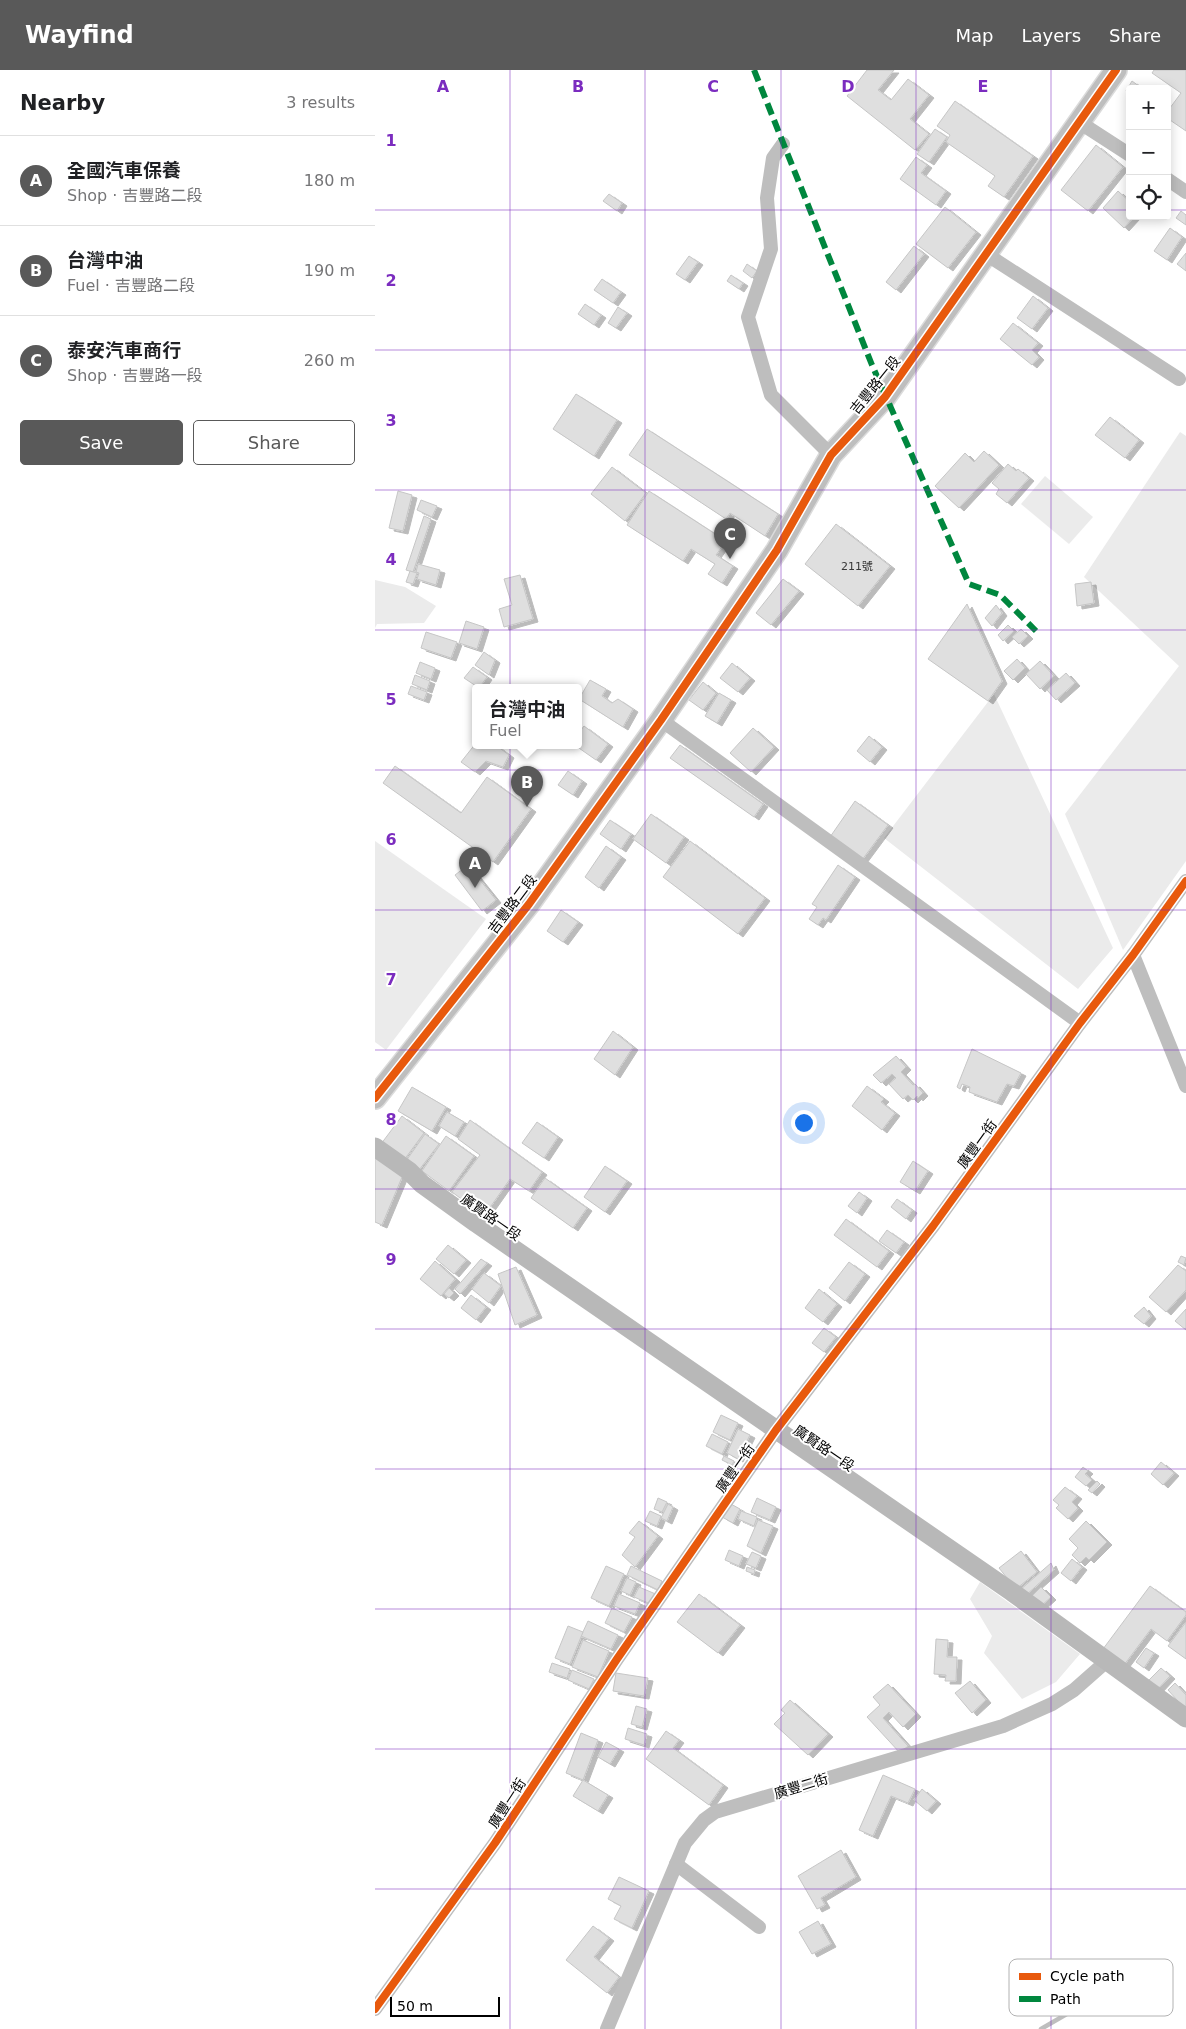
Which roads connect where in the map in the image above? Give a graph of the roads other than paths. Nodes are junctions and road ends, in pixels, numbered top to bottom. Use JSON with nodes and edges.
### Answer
{"nodes":[{"id":1,"x":1116,"y":70,"type":"edge"},
{"id":2,"x":1079,"y":122,"type":"junction"},
{"id":3,"x":783,"y":144,"type":"dead end"},
{"id":4,"x":1126,"y":152,"type":"edge"},
{"id":5,"x":1171,"y":182,"type":"edge"},
{"id":6,"x":1186,"y":192,"type":"edge"},
{"id":7,"x":986,"y":254,"type":"junction"},
{"id":8,"x":1179,"y":379,"type":"dead end"},
{"id":9,"x":831,"y":455,"type":"junction"},
{"id":10,"x":661,"y":720,"type":"junction"},
{"id":11,"x":1186,"y":881,"type":"edge"},
{"id":12,"x":1133,"y":955,"type":"junction"},
{"id":13,"x":1080,"y":1023,"type":"junction"},
{"id":14,"x":1186,"y":1086,"type":"edge"},
{"id":15,"x":375,"y":1098,"type":"edge"},
{"id":16,"x":375,"y":1147,"type":"edge"},
{"id":17,"x":776,"y":1430,"type":"junction"},
{"id":18,"x":1108,"y":1660,"type":"junction"},
{"id":19,"x":1186,"y":1718,"type":"edge"},
{"id":20,"x":676,"y":1864,"type":"junction"},
{"id":21,"x":759,"y":1927,"type":"dead end"},
{"id":22,"x":375,"y":2009,"type":"edge"},
{"id":23,"x":607,"y":2029,"type":"edge"}],
"edges":[{"from":1,"to":2,"type":"main road","name":"吉豐路一段"},
{"from":2,"to":4,"type":"street"},
{"from":2,"to":7,"type":"main road","name":"吉豐路一段"},
{"from":3,"to":9,"type":"street"},
{"from":5,"to":6,"type":"street"},
{"from":7,"to":8,"type":"street"},
{"from":7,"to":9,"type":"main road","name":"吉豐路一段"},
{"from":9,"to":10,"type":"main road","name":"吉豐路一段"},
{"from":10,"to":13,"type":"street"},
{"from":10,"to":15,"type":"main road","name":"吉豐路二段"},
{"from":11,"to":12,"type":"street","name":"廣豐一街"},
{"from":12,"to":13,"type":"street","name":"廣豐一街"},
{"from":12,"to":14,"type":"street"},
{"from":13,"to":17,"type":"street","name":"廣豐一街"},
{"from":16,"to":17,"type":"street","name":"廣賢路一段"},
{"from":17,"to":18,"type":"street","name":"廣賢路一段"},
{"from":17,"to":22,"type":"street","name":"廣豐一街"},
{"from":18,"to":19,"type":"street","name":"廣賢路一段"},
{"from":18,"to":20,"type":"street","name":"廣豐二街"},
{"from":20,"to":21,"type":"street"},
{"from":20,"to":23,"type":"street","name":"廣豐二街"}]}
